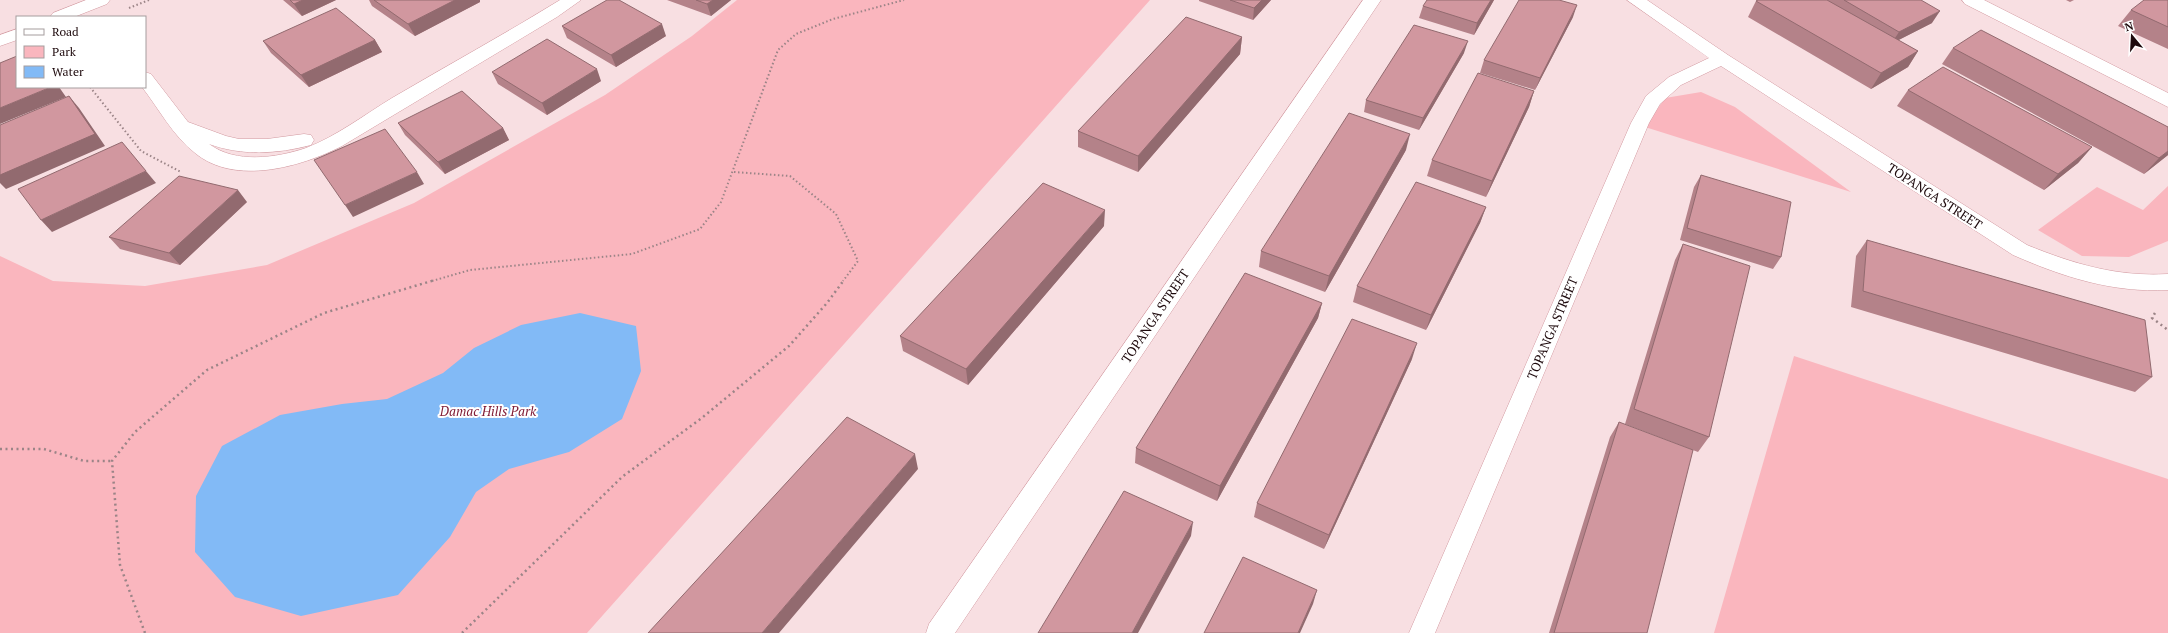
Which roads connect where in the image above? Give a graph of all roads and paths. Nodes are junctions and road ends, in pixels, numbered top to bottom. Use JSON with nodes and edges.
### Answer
{"nodes":[{"id":1,"x":572,"y":0,"type":"edge"},
{"id":2,"x":904,"y":0,"type":"edge"},
{"id":3,"x":1372,"y":0,"type":"edge"},
{"id":4,"x":1636,"y":0,"type":"edge"},
{"id":5,"x":1971,"y":0,"type":"edge"},
{"id":6,"x":96,"y":7,"type":"edge"},
{"id":7,"x":63,"y":16,"type":"edge"},
{"id":8,"x":16,"y":34,"type":"edge"},
{"id":9,"x":0,"y":41,"type":"edge"},
{"id":10,"x":1722,"y":59,"type":"junction"},
{"id":11,"x":146,"y":79,"type":"edge"},
{"id":12,"x":2168,"y":100,"type":"edge"},
{"id":13,"x":734,"y":172,"type":"junction"},
{"id":14,"x":2168,"y":282,"type":"edge"},
{"id":15,"x":0,"y":450,"type":"edge"},
{"id":16,"x":112,"y":461,"type":"junction"},
{"id":17,"x":145,"y":633,"type":"edge"},
{"id":18,"x":462,"y":633,"type":"edge"},
{"id":19,"x":938,"y":633,"type":"edge"},
{"id":20,"x":1422,"y":633,"type":"edge"}],
"edges":[{"from":1,"to":11,"type":"street"},
{"from":2,"to":13,"type":"path"},
{"from":3,"to":19,"type":"street","name":"TOPANGA STREET"},
{"from":4,"to":10,"type":"street","name":"TOPANGA STREET"},
{"from":5,"to":12,"type":"street"},
{"from":6,"to":7,"type":"street"},
{"from":8,"to":9,"type":"street"},
{"from":10,"to":14,"type":"street","name":"TOPANGA STREET"},
{"from":10,"to":20,"type":"street","name":"TOPANGA STREET"},
{"from":13,"to":16,"type":"path"},
{"from":13,"to":18,"type":"path"},
{"from":15,"to":16,"type":"path"},
{"from":16,"to":17,"type":"path"}]}
